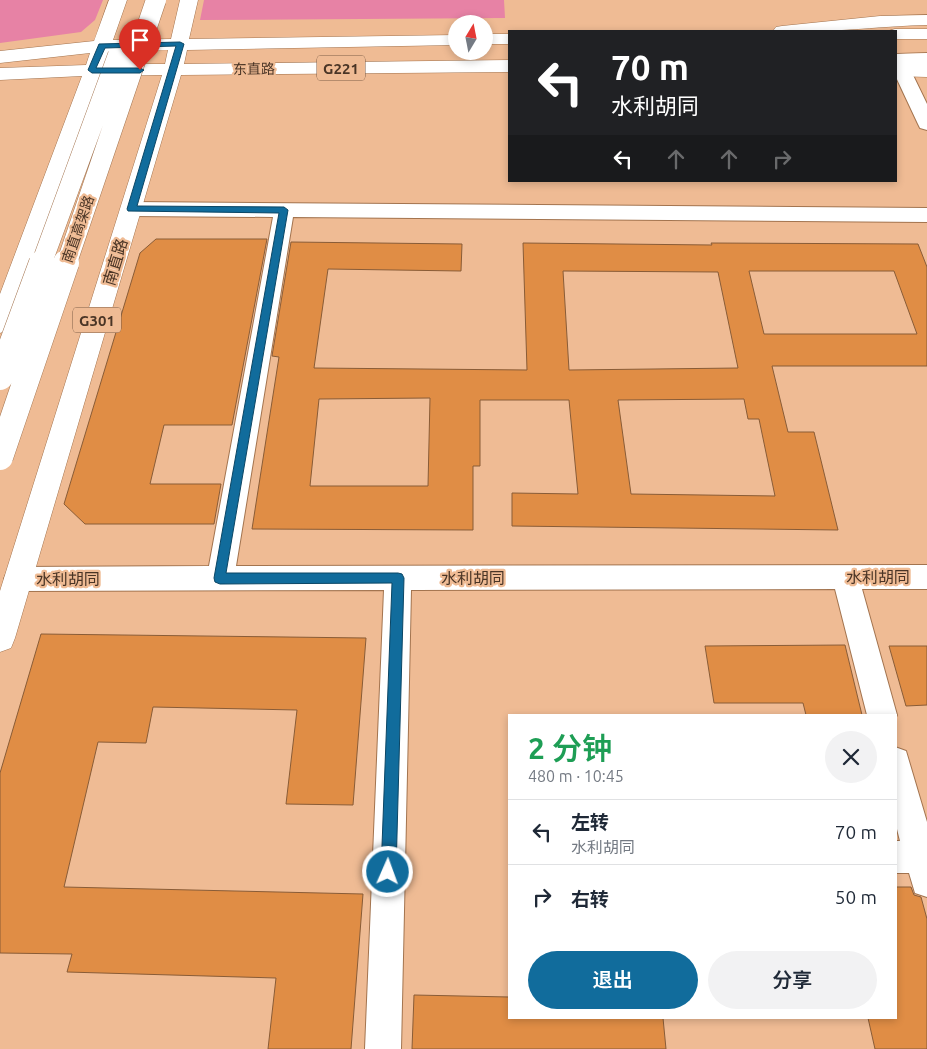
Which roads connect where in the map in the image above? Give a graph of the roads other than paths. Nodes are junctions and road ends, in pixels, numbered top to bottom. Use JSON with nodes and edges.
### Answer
{"nodes":[{"id":1,"x":118,"y":0,"type":"edge"},
{"id":2,"x":138,"y":0,"type":"edge"},
{"id":3,"x":156,"y":0,"type":"edge"},
{"id":4,"x":189,"y":0,"type":"edge"},
{"id":5,"x":927,"y":20,"type":"edge"},
{"id":6,"x":792,"y":30,"type":"edge"},
{"id":7,"x":897,"y":34,"type":"edge"},
{"id":8,"x":927,"y":34,"type":"edge"},
{"id":9,"x":508,"y":39,"type":"edge"},
{"id":10,"x":448,"y":40,"type":"edge"},
{"id":11,"x":493,"y":40,"type":"edge"},
{"id":12,"x":180,"y":44,"type":"junction"},
{"id":13,"x":102,"y":46,"type":"junction"},
{"id":14,"x":0,"y":57,"type":"edge"},
{"id":15,"x":927,"y":59,"type":"edge"},
{"id":16,"x":508,"y":66,"type":"edge"},
{"id":17,"x":897,"y":67,"type":"edge"},
{"id":18,"x":92,"y":70,"type":"junction"},
{"id":19,"x":173,"y":70,"type":"junction"},
{"id":20,"x":927,"y":71,"type":"edge"},
{"id":21,"x":0,"y":74,"type":"edge"},
{"id":22,"x":927,"y":124,"type":"edge"},
{"id":23,"x":131,"y":209,"type":"junction"},
{"id":24,"x":284,"y":210,"type":"junction"},
{"id":25,"x":927,"y":215,"type":"edge"},
{"id":26,"x":0,"y":324,"type":"edge"},
{"id":27,"x":0,"y":377,"type":"edge"},
{"id":28,"x":0,"y":457,"type":"edge"},
{"id":29,"x":845,"y":577,"type":"junction"},
{"id":30,"x":927,"y":577,"type":"edge"},
{"id":31,"x":220,"y":578,"type":"junction"},
{"id":32,"x":398,"y":578,"type":"junction"},
{"id":33,"x":18,"y":579,"type":"junction"},
{"id":34,"x":0,"y":638,"type":"edge"},
{"id":35,"x":882,"y":714,"type":"edge"},
{"id":36,"x":897,"y":771,"type":"edge"},
{"id":37,"x":917,"y":863,"type":"edge"},
{"id":38,"x":383,"y":1049,"type":"edge"}],
"edges":[{"from":1,"to":13,"type":"main road"},
{"from":2,"to":27,"type":"main road","name":"南直高架路","bridge":true},
{"from":3,"to":28,"type":"main road","name":"南直高架路","bridge":true},
{"from":4,"to":12,"type":"main road","name":"南直路","number":"G301"},
{"from":5,"to":6,"type":"main road"},
{"from":7,"to":8,"type":"main road"},
{"from":9,"to":11,"type":"main road"},
{"from":10,"to":12,"type":"main road","name":"东直路","number":"G221"},
{"from":12,"to":13,"type":"main road","name":"东直路","number":"G221"},
{"from":12,"to":19,"type":"main road","name":"南直路","number":"G301"},
{"from":13,"to":14,"type":"main road","name":"东直路","number":"G221"},
{"from":13,"to":18,"type":"main road"},
{"from":15,"to":17,"type":"main road"},
{"from":16,"to":19,"type":"main road","name":"东直路","number":"G221"},
{"from":17,"to":20,"type":"main road"},
{"from":17,"to":22,"type":"street"},
{"from":18,"to":19,"type":"main road","name":"东直路","number":"G221"},
{"from":18,"to":21,"type":"main road","name":"东直路","number":"G221"},
{"from":18,"to":26,"type":"main road"},
{"from":19,"to":23,"type":"main road","name":"南直路","number":"G301"},
{"from":23,"to":24,"type":"street"},
{"from":23,"to":33,"type":"main road","name":"南直路","number":"G301"},
{"from":24,"to":25,"type":"street"},
{"from":24,"to":31,"type":"street"},
{"from":29,"to":30,"type":"street","name":"水利胡同"},
{"from":29,"to":32,"type":"street","name":"水利胡同"},
{"from":29,"to":35,"type":"street"},
{"from":31,"to":32,"type":"street","name":"水利胡同"},
{"from":31,"to":33,"type":"street","name":"水利胡同"},
{"from":32,"to":38,"type":"street"},
{"from":33,"to":34,"type":"main road","name":"南直路","number":"G301"},
{"from":36,"to":37,"type":"street"}]}
